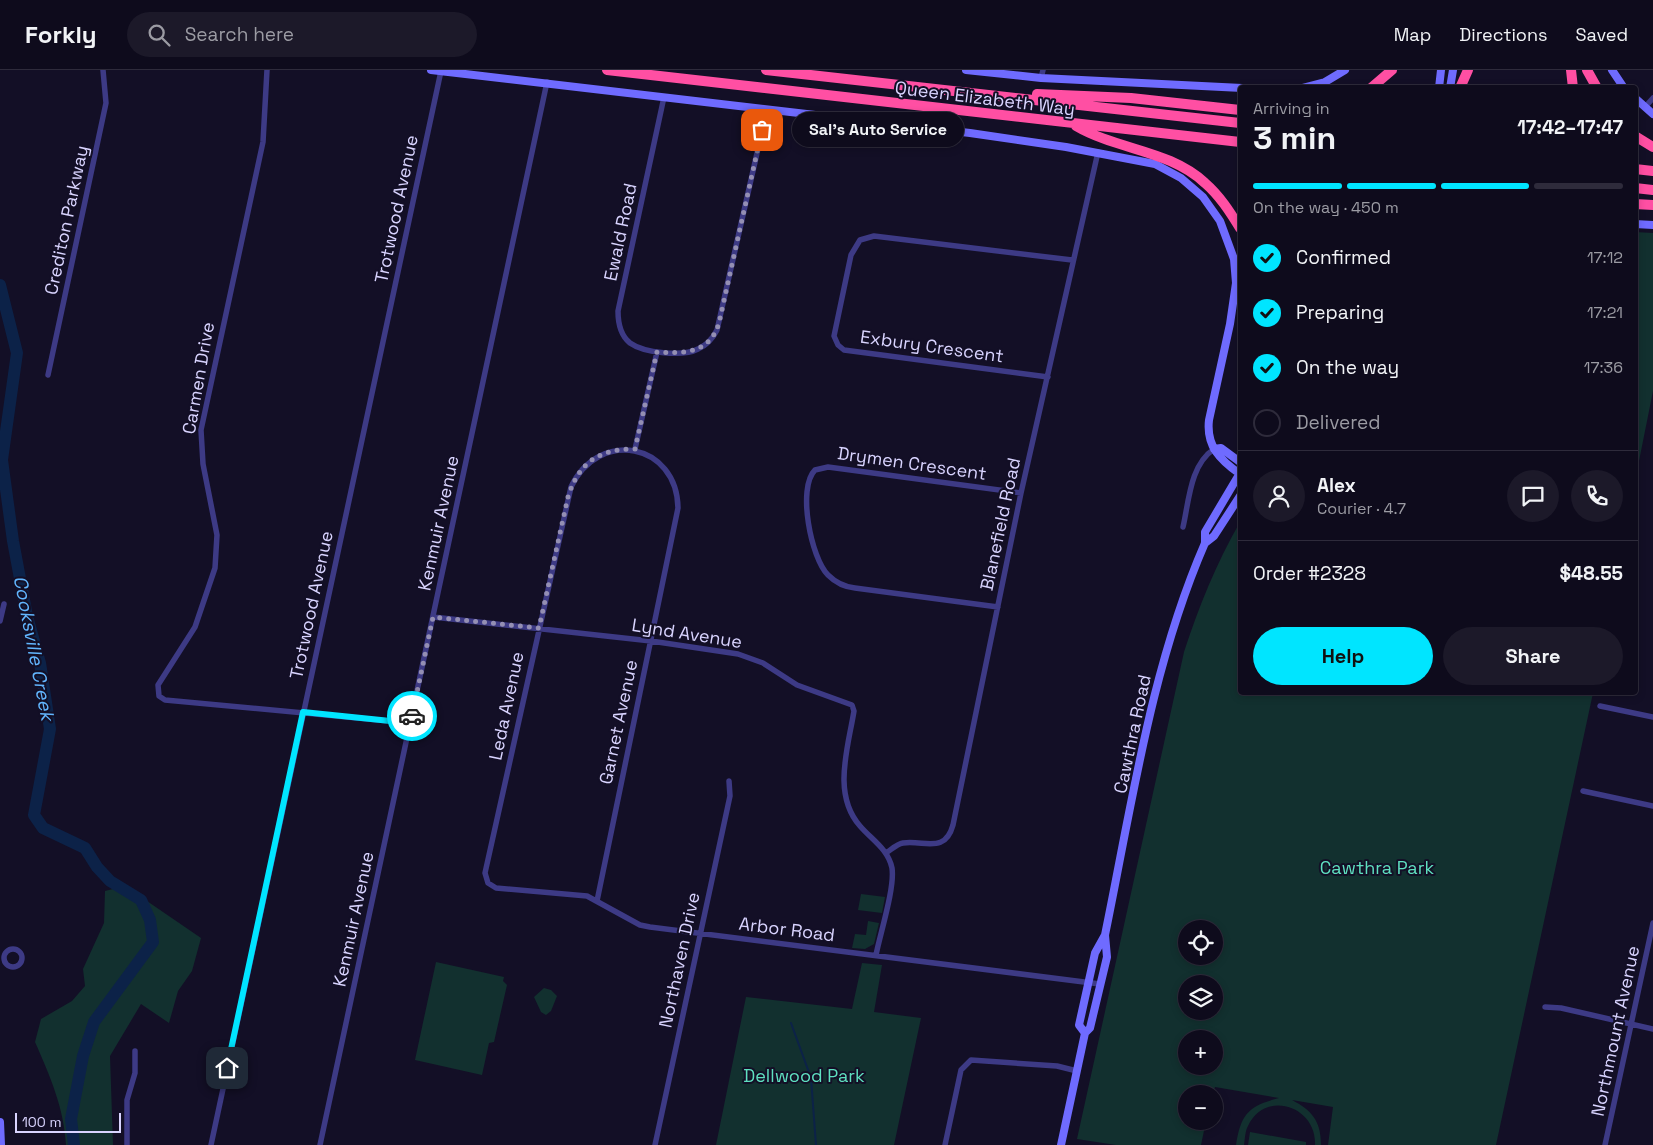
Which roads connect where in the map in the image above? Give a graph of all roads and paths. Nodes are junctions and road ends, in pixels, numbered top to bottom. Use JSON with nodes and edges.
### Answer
{"nodes":[{"id":1,"x":103,"y":70,"type":"edge"},
{"id":2,"x":267,"y":70,"type":"edge"},
{"id":3,"x":431,"y":70,"type":"edge"},
{"id":4,"x":606,"y":70,"type":"edge"},
{"id":5,"x":766,"y":70,"type":"edge"},
{"id":6,"x":966,"y":70,"type":"edge"},
{"id":7,"x":1345,"y":70,"type":"edge"},
{"id":8,"x":1392,"y":70,"type":"edge"},
{"id":9,"x":1441,"y":70,"type":"edge"},
{"id":10,"x":1453,"y":70,"type":"edge"},
{"id":11,"x":1468,"y":70,"type":"edge"},
{"id":12,"x":1571,"y":70,"type":"edge"},
{"id":13,"x":1587,"y":70,"type":"edge"},
{"id":14,"x":1612,"y":70,"type":"edge"},
{"id":15,"x":442,"y":71,"type":"edge"},
{"id":16,"x":1042,"y":74,"type":"edge"},
{"id":17,"x":547,"y":82,"type":"junction"},
{"id":18,"x":1314,"y":85,"type":"edge"},
{"id":19,"x":1374,"y":85,"type":"edge"},
{"id":20,"x":1438,"y":85,"type":"edge"},
{"id":21,"x":1450,"y":85,"type":"edge"},
{"id":22,"x":1461,"y":85,"type":"edge"},
{"id":23,"x":1574,"y":85,"type":"edge"},
{"id":24,"x":1595,"y":85,"type":"edge"},
{"id":25,"x":1622,"y":85,"type":"edge"},
{"id":26,"x":1238,"y":88,"type":"edge"},
{"id":27,"x":970,"y":93,"type":"junction"},
{"id":28,"x":664,"y":97,"type":"junction"},
{"id":29,"x":1653,"y":98,"type":"edge"},
{"id":30,"x":1638,"y":101,"type":"edge"},
{"id":31,"x":1238,"y":105,"type":"edge"},
{"id":32,"x":1202,"y":106,"type":"junction"},
{"id":33,"x":1644,"y":107,"type":"junction"},
{"id":34,"x":767,"y":109,"type":"junction"},
{"id":35,"x":1238,"y":110,"type":"edge"},
{"id":36,"x":1653,"y":114,"type":"edge"},
{"id":37,"x":1238,"y":123,"type":"edge"},
{"id":38,"x":1073,"y":124,"type":"junction"},
{"id":39,"x":1638,"y":138,"type":"edge"},
{"id":40,"x":1238,"y":142,"type":"edge"},
{"id":41,"x":1653,"y":147,"type":"edge"},
{"id":42,"x":1098,"y":152,"type":"junction"},
{"id":43,"x":1638,"y":169,"type":"edge"},
{"id":44,"x":1653,"y":171,"type":"edge"},
{"id":45,"x":1638,"y":188,"type":"edge"},
{"id":46,"x":1653,"y":190,"type":"edge"},
{"id":47,"x":1638,"y":206,"type":"edge"},
{"id":48,"x":1653,"y":206,"type":"edge"},
{"id":49,"x":1638,"y":224,"type":"edge"},
{"id":50,"x":1238,"y":225,"type":"edge"},
{"id":51,"x":1653,"y":225,"type":"edge"},
{"id":52,"x":1072,"y":260,"type":"junction"},
{"id":53,"x":657,"y":352,"type":"junction"},
{"id":54,"x":48,"y":375,"type":"dead end"},
{"id":55,"x":1048,"y":377,"type":"junction"},
{"id":56,"x":635,"y":449,"type":"junction"},
{"id":57,"x":1214,"y":449,"type":"junction"},
{"id":58,"x":1238,"y":461,"type":"edge"},
{"id":59,"x":1238,"y":472,"type":"edge"},
{"id":60,"x":1238,"y":477,"type":"edge"},
{"id":61,"x":1021,"y":493,"type":"junction"},
{"id":62,"x":1238,"y":499,"type":"edge"},
{"id":63,"x":1183,"y":527,"type":"dead end"},
{"id":64,"x":1205,"y":543,"type":"junction"},
{"id":65,"x":4,"y":604,"type":"dead end"},
{"id":66,"x":998,"y":607,"type":"junction"},
{"id":67,"x":433,"y":617,"type":"junction"},
{"id":68,"x":0,"y":620,"type":"edge"},
{"id":69,"x":539,"y":628,"type":"junction"},
{"id":70,"x":651,"y":641,"type":"junction"},
{"id":71,"x":1600,"y":706,"type":"dead end"},
{"id":72,"x":303,"y":712,"type":"junction"},
{"id":73,"x":1653,"y":717,"type":"edge"},
{"id":74,"x":410,"y":723,"type":"junction"},
{"id":75,"x":729,"y":781,"type":"dead end"},
{"id":76,"x":1583,"y":791,"type":"dead end"},
{"id":77,"x":1653,"y":806,"type":"edge"},
{"id":78,"x":886,"y":853,"type":"junction"},
{"id":79,"x":485,"y":873,"type":"joint"},
{"id":80,"x":597,"y":901,"type":"junction"},
{"id":81,"x":1653,"y":923,"type":"edge"},
{"id":82,"x":699,"y":933,"type":"junction"},
{"id":83,"x":1105,"y":935,"type":"junction"},
{"id":84,"x":876,"y":955,"type":"junction"},
{"id":85,"x":1088,"y":982,"type":"junction"},
{"id":86,"x":1100,"y":984,"type":"junction"},
{"id":87,"x":1545,"y":1006,"type":"dead end"},
{"id":88,"x":1631,"y":1024,"type":"junction"},
{"id":89,"x":1653,"y":1029,"type":"edge"},
{"id":90,"x":1085,"y":1033,"type":"junction"},
{"id":91,"x":135,"y":1051,"type":"dead end"},
{"id":92,"x":1077,"y":1071,"type":"junction"},
{"id":93,"x":0,"y":1122,"type":"edge"},
{"id":94,"x":1,"y":1145,"type":"edge"},
{"id":95,"x":127,"y":1145,"type":"edge"},
{"id":96,"x":211,"y":1145,"type":"edge"},
{"id":97,"x":320,"y":1145,"type":"edge"},
{"id":98,"x":655,"y":1145,"type":"edge"},
{"id":99,"x":945,"y":1145,"type":"edge"},
{"id":100,"x":1061,"y":1145,"type":"edge"},
{"id":101,"x":1606,"y":1145,"type":"edge"}],
"edges":[{"from":1,"to":54,"type":"street","name":"Crediton Parkway"},
{"from":2,"to":72,"type":"street","name":"Carmen Drive"},
{"from":3,"to":15,"type":"street"},
{"from":4,"to":38,"type":"highway","name":"Queen Elizabeth Way"},
{"from":5,"to":27,"type":"highway","name":"Queen Elizabeth Way"},
{"from":6,"to":16,"type":"street"},
{"from":7,"to":18,"type":"street"},
{"from":8,"to":19,"type":"highway"},
{"from":9,"to":20,"type":"street"},
{"from":10,"to":21,"type":"street"},
{"from":11,"to":22,"type":"highway"},
{"from":12,"to":23,"type":"highway"},
{"from":13,"to":24,"type":"highway"},
{"from":14,"to":25,"type":"street"},
{"from":15,"to":17,"type":"street"},
{"from":15,"to":72,"type":"street","name":"Trotwood Avenue"},
{"from":16,"to":26,"type":"street"},
{"from":17,"to":28,"type":"street"},
{"from":17,"to":67,"type":"street","name":"Kenmuir Avenue"},
{"from":27,"to":32,"type":"highway"},
{"from":27,"to":37,"type":"highway","name":"Queen Elizabeth Way"},
{"from":28,"to":34,"type":"street"},
{"from":28,"to":53,"type":"street","name":"Ewald Road"},
{"from":29,"to":33,"type":"street"},
{"from":30,"to":33,"type":"street"},
{"from":31,"to":32,"type":"highway"},
{"from":32,"to":35,"type":"highway"},
{"from":33,"to":36,"type":"street"},
{"from":34,"to":42,"type":"street"},
{"from":34,"to":53,"type":"street"},
{"from":38,"to":40,"type":"highway","name":"Queen Elizabeth Way"},
{"from":38,"to":50,"type":"highway"},
{"from":39,"to":41,"type":"highway"},
{"from":42,"to":52,"type":"street","name":"Blanefield Road"},
{"from":42,"to":57,"type":"street"},
{"from":43,"to":44,"type":"highway"},
{"from":45,"to":46,"type":"highway"},
{"from":47,"to":48,"type":"highway"},
{"from":49,"to":51,"type":"street"},
{"from":52,"to":55,"type":"street","name":"Blanefield Road"},
{"from":52,"to":55,"type":"street","name":"Exbury Crescent"},
{"from":53,"to":56,"type":"street"},
{"from":55,"to":61,"type":"street","name":"Blanefield Road"},
{"from":56,"to":69,"type":"street","name":"Leda Avenue"},
{"from":56,"to":70,"type":"street","name":"Garnet Avenue"},
{"from":57,"to":58,"type":"street"},
{"from":57,"to":59,"type":"street"},
{"from":57,"to":63,"type":"street"},
{"from":60,"to":64,"type":"street","name":"Cawthra Road"},
{"from":61,"to":66,"type":"street","name":"Blanefield Road"},
{"from":61,"to":66,"type":"street","name":"Drymen Crescent"},
{"from":62,"to":64,"type":"street","name":"Cawthra Road"},
{"from":64,"to":83,"type":"street","name":"Cawthra Road"},
{"from":65,"to":68,"type":"street"},
{"from":66,"to":78,"type":"street","name":"Blanefield Road"},
{"from":67,"to":69,"type":"street","name":"Lynd Avenue"},
{"from":67,"to":74,"type":"street","name":"Kenmuir Avenue"},
{"from":69,"to":70,"type":"street","name":"Lynd Avenue"},
{"from":69,"to":79,"type":"street","name":"Leda Avenue"},
{"from":70,"to":78,"type":"street","name":"Lynd Avenue"},
{"from":70,"to":80,"type":"street","name":"Garnet Avenue"},
{"from":71,"to":73,"type":"street"},
{"from":72,"to":74,"type":"street","name":"Carmen Drive"},
{"from":72,"to":96,"type":"street","name":"Trotwood Avenue"},
{"from":74,"to":97,"type":"street","name":"Kenmuir Avenue"},
{"from":75,"to":82,"type":"street","name":"Northaven Drive"},
{"from":76,"to":77,"type":"street"},
{"from":78,"to":84,"type":"street"},
{"from":79,"to":80,"type":"street","name":"Arbor Road"},
{"from":80,"to":82,"type":"street","name":"Arbor Road"},
{"from":81,"to":88,"type":"street","name":"Northmount Avenue"},
{"from":82,"to":84,"type":"street","name":"Arbor Road"},
{"from":82,"to":98,"type":"street","name":"Northaven Drive"},
{"from":83,"to":85,"type":"street","name":"Cawthra Road"},
{"from":83,"to":86,"type":"street","name":"Cawthra Road"},
{"from":84,"to":85,"type":"street","name":"Arbor Road"},
{"from":85,"to":86,"type":"street","name":"Arbor Road"},
{"from":85,"to":90,"type":"street","name":"Cawthra Road"},
{"from":86,"to":90,"type":"street","name":"Cawthra Road"},
{"from":87,"to":88,"type":"street"},
{"from":88,"to":89,"type":"street"},
{"from":88,"to":101,"type":"street","name":"Northmount Avenue"},
{"from":90,"to":92,"type":"street","name":"Cawthra Road"},
{"from":91,"to":95,"type":"street"},
{"from":92,"to":99,"type":"street"},
{"from":92,"to":100,"type":"street","name":"Cawthra Road"},
{"from":93,"to":94,"type":"street"}]}
